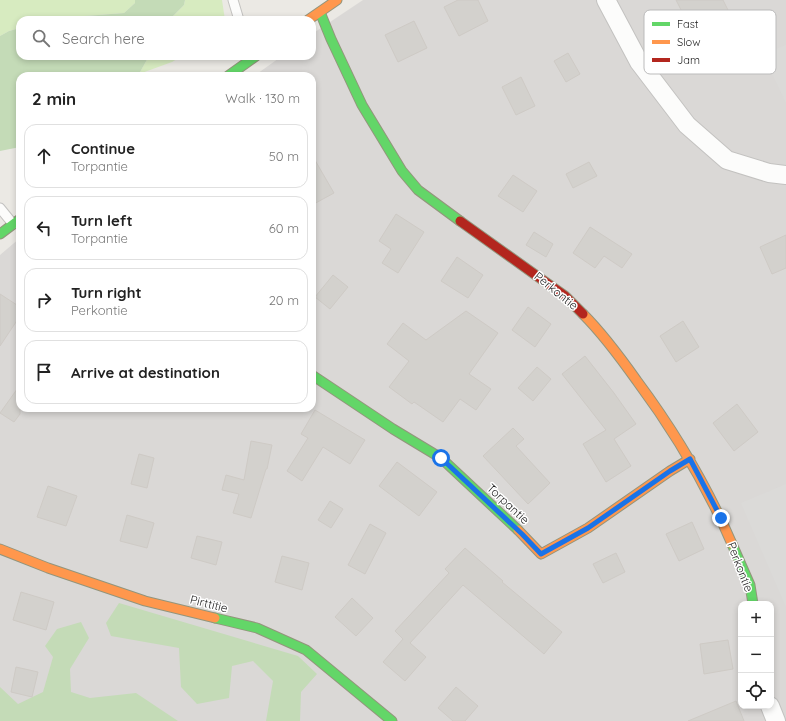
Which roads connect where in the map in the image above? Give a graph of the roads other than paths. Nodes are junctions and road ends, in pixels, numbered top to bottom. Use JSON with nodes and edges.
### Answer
{"nodes":[{"id":1,"x":233,"y":0,"type":"edge"},
{"id":2,"x":337,"y":0,"type":"edge"},
{"id":3,"x":606,"y":0,"type":"edge"},
{"id":4,"x":320,"y":12,"type":"junction"},
{"id":5,"x":238,"y":16,"type":"edge"},
{"id":6,"x":314,"y":16,"type":"edge"},
{"id":7,"x":248,"y":60,"type":"edge"},
{"id":8,"x":644,"y":69,"type":"edge"},
{"id":9,"x":233,"y":72,"type":"edge"},
{"id":10,"x":648,"y":74,"type":"edge"},
{"id":11,"x":786,"y":175,"type":"edge"},
{"id":12,"x":0,"y":208,"type":"edge"},
{"id":13,"x":16,"y":222,"type":"edge"},
{"id":14,"x":0,"y":234,"type":"edge"},
{"id":15,"x":316,"y":378,"type":"edge"},
{"id":16,"x":690,"y":459,"type":"junction"},
{"id":17,"x":0,"y":549,"type":"edge"},
{"id":18,"x":753,"y":601,"type":"edge"},
{"id":19,"x":771,"y":709,"type":"edge"},
{"id":20,"x":392,"y":721,"type":"edge"},
{"id":21,"x":776,"y":721,"type":"edge"}],
"edges":[{"from":1,"to":5,"type":"lane"},
{"from":2,"to":4,"type":"street"},
{"from":3,"to":8,"type":"street"},
{"from":4,"to":6,"type":"street"},
{"from":4,"to":16,"type":"street","name":"Perkontie"},
{"from":7,"to":9,"type":"street"},
{"from":10,"to":11,"type":"street"},
{"from":12,"to":13,"type":"lane"},
{"from":13,"to":14,"type":"street"},
{"from":15,"to":16,"type":"street","name":"Torpantie"},
{"from":16,"to":18,"type":"street","name":"Perkontie"},
{"from":17,"to":20,"type":"street","name":"Pirttitie"},
{"from":19,"to":21,"type":"street"}]}
